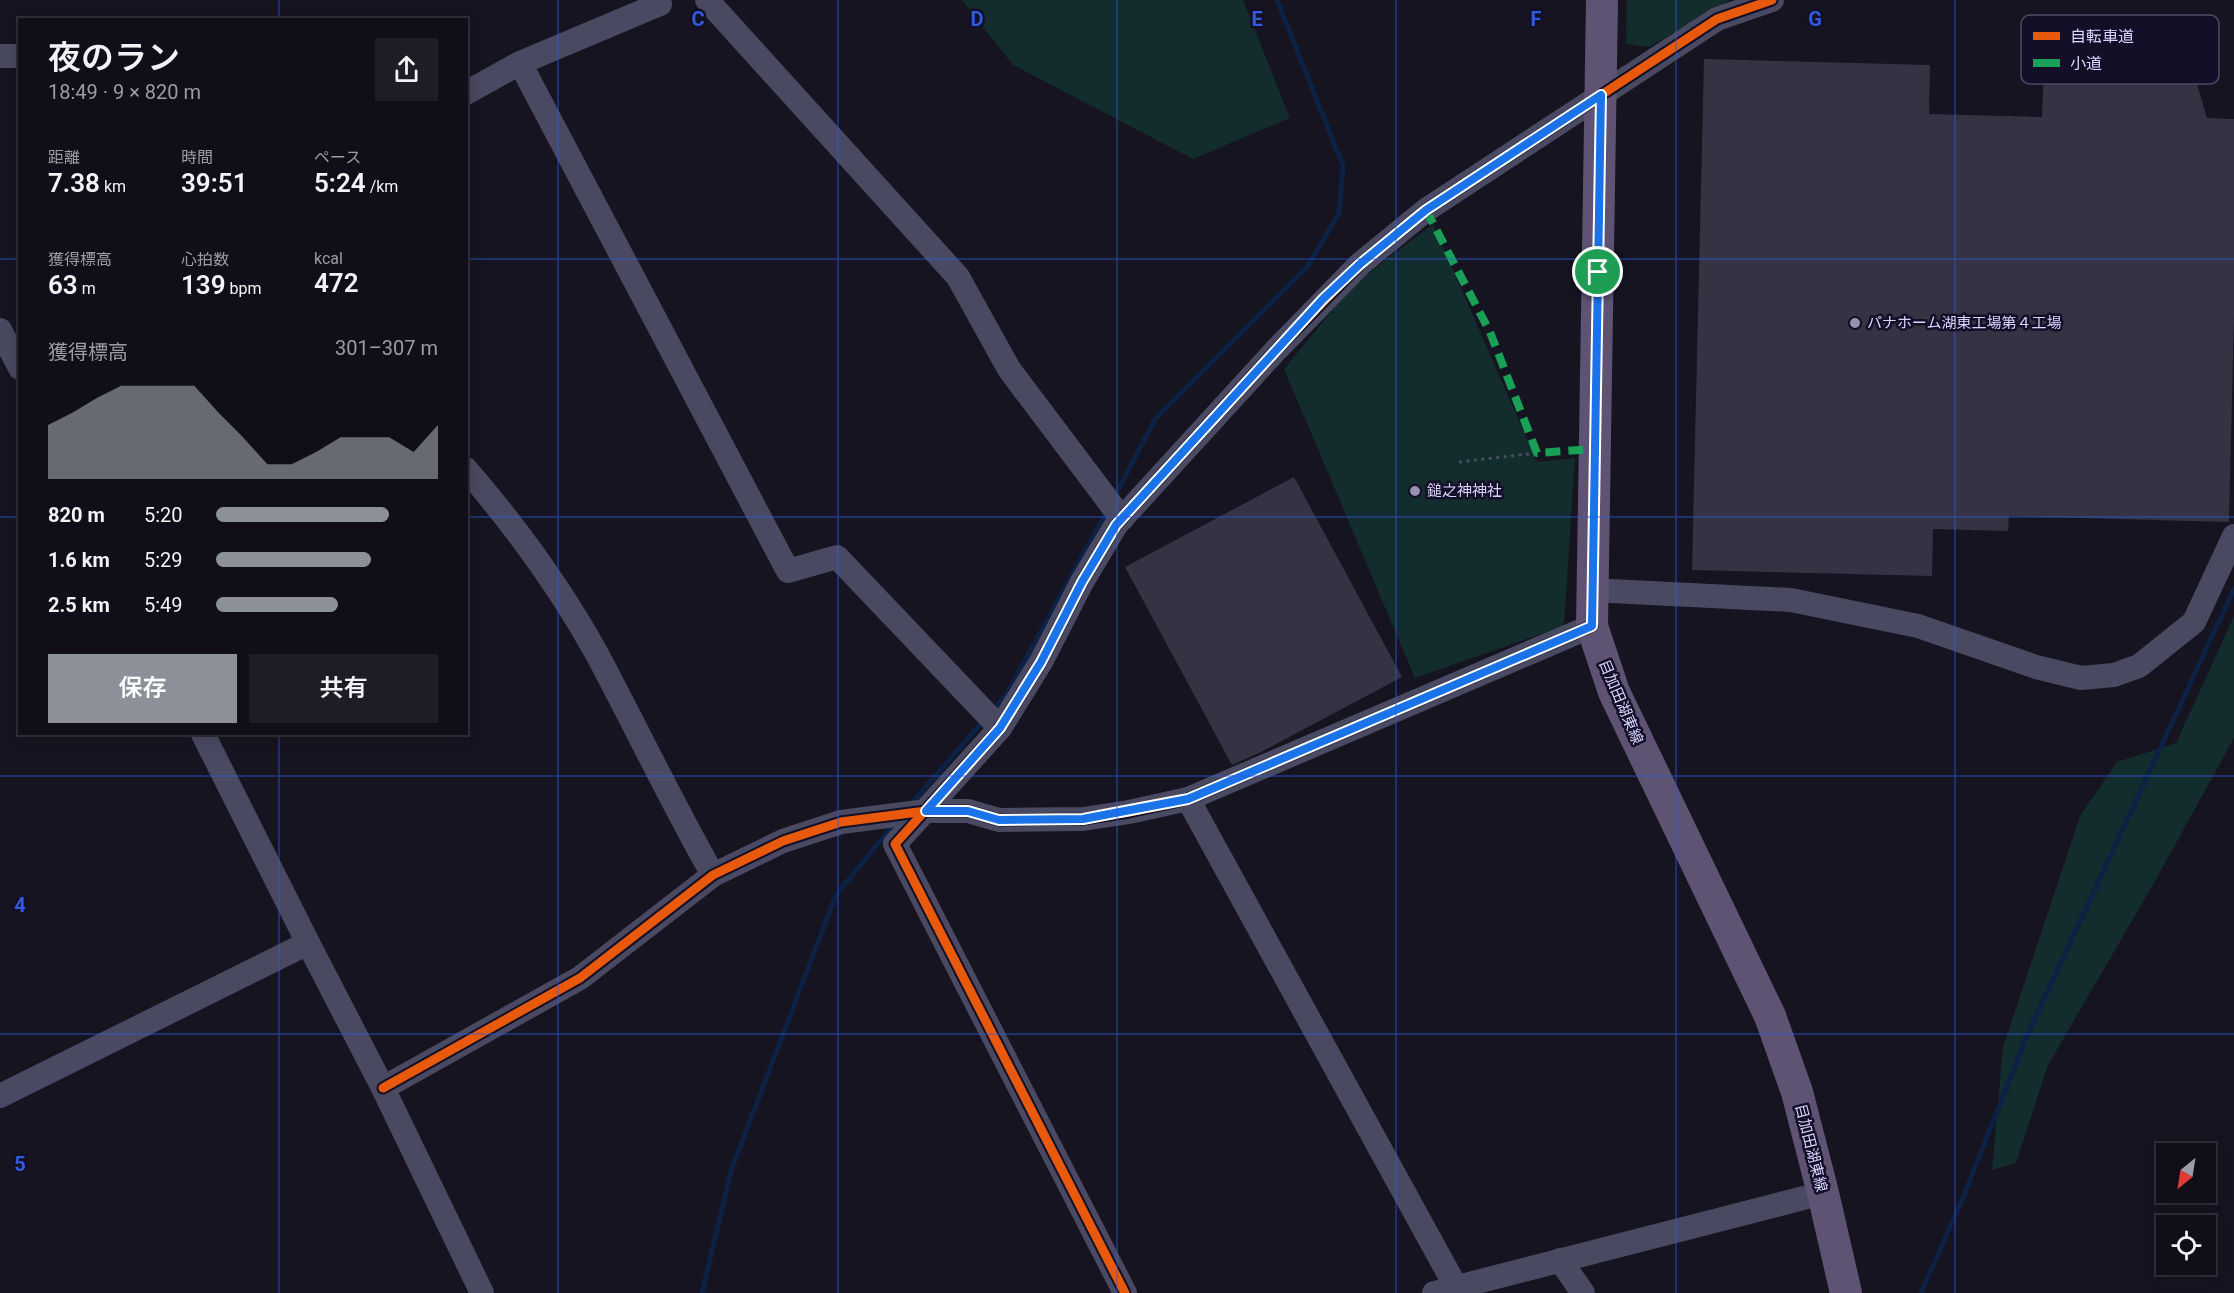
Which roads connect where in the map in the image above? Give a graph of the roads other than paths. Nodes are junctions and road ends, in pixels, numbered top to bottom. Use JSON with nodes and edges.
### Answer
{"nodes":[{"id":1,"x":707,"y":0,"type":"edge"},
{"id":2,"x":1602,"y":0,"type":"edge"},
{"id":3,"x":1772,"y":0,"type":"edge"},
{"id":4,"x":662,"y":1,"type":"edge"},
{"id":5,"x":0,"y":56,"type":"edge"},
{"id":6,"x":18,"y":56,"type":"edge"},
{"id":7,"x":520,"y":63,"type":"junction"},
{"id":8,"x":468,"y":92,"type":"edge"},
{"id":9,"x":1601,"y":95,"type":"junction"},
{"id":10,"x":1,"y":336,"type":"edge"},
{"id":11,"x":18,"y":365,"type":"edge"},
{"id":12,"x":468,"y":471,"type":"edge"},
{"id":13,"x":1122,"y":519,"type":"junction"},
{"id":14,"x":2234,"y":536,"type":"edge"},
{"id":15,"x":1591,"y":590,"type":"junction"},
{"id":16,"x":1592,"y":626,"type":"junction"},
{"id":17,"x":993,"y":721,"type":"junction"},
{"id":18,"x":204,"y":735,"type":"edge"},
{"id":19,"x":1188,"y":799,"type":"junction"},
{"id":20,"x":926,"y":811,"type":"junction"},
{"id":21,"x":714,"y":875,"type":"junction"},
{"id":22,"x":308,"y":943,"type":"junction"},
{"id":23,"x":383,"y":1088,"type":"junction"},
{"id":24,"x":0,"y":1096,"type":"edge"},
{"id":25,"x":1823,"y":1193,"type":"junction"},
{"id":26,"x":1560,"y":1260,"type":"junction"},
{"id":27,"x":1493,"y":1286,"type":"edge"},
{"id":28,"x":1445,"y":1290,"type":"edge"},
{"id":29,"x":482,"y":1293,"type":"edge"},
{"id":30,"x":1125,"y":1293,"type":"edge"},
{"id":31,"x":1583,"y":1293,"type":"edge"},
{"id":32,"x":1846,"y":1293,"type":"edge"}],
"edges":[{"from":1,"to":13,"type":"street"},
{"from":2,"to":9,"type":"main road","name":"目加田湖東線"},
{"from":3,"to":9,"type":"street"},
{"from":4,"to":7,"type":"street"},
{"from":5,"to":6,"type":"street"},
{"from":7,"to":8,"type":"street"},
{"from":7,"to":17,"type":"street"},
{"from":9,"to":13,"type":"street"},
{"from":9,"to":15,"type":"main road","name":"目加田湖東線"},
{"from":10,"to":11,"type":"street"},
{"from":12,"to":21,"type":"street"},
{"from":13,"to":17,"type":"street"},
{"from":14,"to":15,"type":"street"},
{"from":15,"to":16,"type":"main road","name":"目加田湖東線"},
{"from":16,"to":19,"type":"street"},
{"from":16,"to":25,"type":"main road","name":"目加田湖東線"},
{"from":17,"to":20,"type":"street"},
{"from":18,"to":22,"type":"street"},
{"from":19,"to":20,"type":"street"},
{"from":19,"to":28,"type":"street"},
{"from":20,"to":21,"type":"street"},
{"from":20,"to":30,"type":"street"},
{"from":21,"to":23,"type":"street"},
{"from":22,"to":23,"type":"street"},
{"from":22,"to":24,"type":"street"},
{"from":23,"to":29,"type":"street"},
{"from":25,"to":26,"type":"street"},
{"from":25,"to":32,"type":"main road","name":"目加田湖東線"},
{"from":26,"to":27,"type":"street"},
{"from":26,"to":31,"type":"street"},
{"from":27,"to":28,"type":"street"}]}
